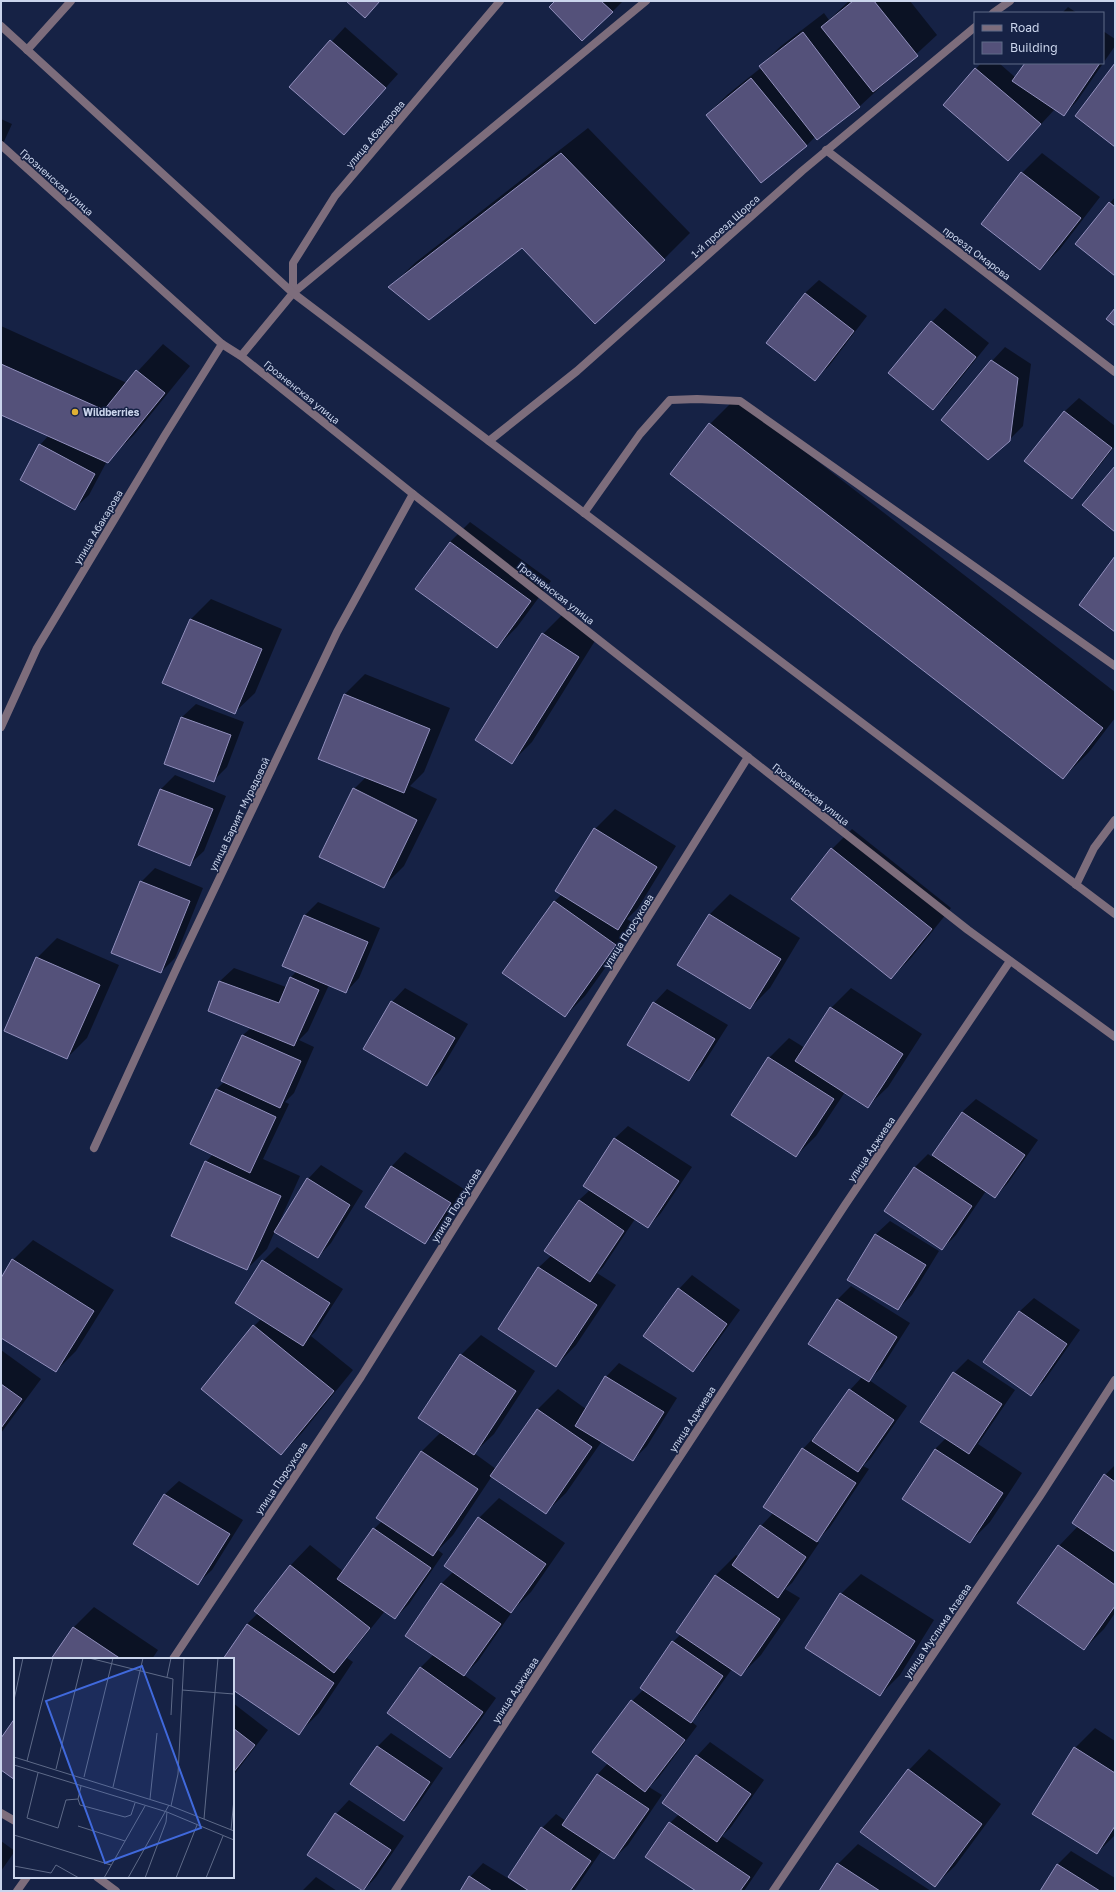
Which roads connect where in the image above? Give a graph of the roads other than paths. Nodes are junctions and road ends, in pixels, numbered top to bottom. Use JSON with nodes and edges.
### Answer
{"nodes":[{"id":1,"x":71,"y":1,"type":"edge"},
{"id":2,"x":500,"y":1,"type":"edge"},
{"id":3,"x":646,"y":1,"type":"edge"},
{"id":4,"x":1010,"y":1,"type":"edge"},
{"id":5,"x":994,"y":12,"type":"edge"},
{"id":6,"x":1,"y":26,"type":"edge"},
{"id":7,"x":974,"y":28,"type":"edge"},
{"id":8,"x":27,"y":50,"type":"junction"},
{"id":9,"x":1,"y":145,"type":"edge"},
{"id":10,"x":826,"y":150,"type":"junction"},
{"id":11,"x":293,"y":293,"type":"junction"},
{"id":12,"x":222,"y":344,"type":"junction"},
{"id":13,"x":241,"y":356,"type":"junction"},
{"id":14,"x":1115,"y":372,"type":"edge"},
{"id":15,"x":489,"y":441,"type":"junction"},
{"id":16,"x":413,"y":494,"type":"junction"},
{"id":17,"x":584,"y":513,"type":"junction"},
{"id":18,"x":1115,"y":666,"type":"edge"},
{"id":19,"x":1,"y":727,"type":"edge"},
{"id":20,"x":748,"y":757,"type":"junction"},
{"id":21,"x":1115,"y":820,"type":"edge"},
{"id":22,"x":1076,"y":885,"type":"junction"},
{"id":23,"x":1115,"y":914,"type":"edge"},
{"id":24,"x":1010,"y":961,"type":"junction"},
{"id":25,"x":1115,"y":1037,"type":"edge"},
{"id":26,"x":94,"y":1148,"type":"dead end"},
{"id":27,"x":1115,"y":1380,"type":"edge"},
{"id":28,"x":174,"y":1658,"type":"edge"},
{"id":29,"x":1,"y":1812,"type":"edge"},
{"id":30,"x":14,"y":1820,"type":"edge"},
{"id":31,"x":25,"y":1878,"type":"edge"},
{"id":32,"x":98,"y":1878,"type":"edge"},
{"id":33,"x":17,"y":1891,"type":"edge"},
{"id":34,"x":116,"y":1891,"type":"edge"},
{"id":35,"x":395,"y":1891,"type":"edge"},
{"id":36,"x":773,"y":1891,"type":"edge"}],
"edges":[{"from":1,"to":8,"type":"street"},
{"from":2,"to":11,"type":"street","name":"улица Абакарова"},
{"from":3,"to":11,"type":"street"},
{"from":4,"to":5,"type":"street"},
{"from":6,"to":8,"type":"street"},
{"from":7,"to":10,"type":"street","name":"1-й проезд Щорса"},
{"from":8,"to":11,"type":"street"},
{"from":9,"to":12,"type":"street","name":"Грозненская улица"},
{"from":10,"to":14,"type":"street","name":"проезд Омарова"},
{"from":10,"to":15,"type":"street","name":"1-й проезд Щорса"},
{"from":11,"to":13,"type":"street"},
{"from":11,"to":15,"type":"street"},
{"from":12,"to":13,"type":"street","name":"Грозненская улица"},
{"from":12,"to":19,"type":"street","name":"улица Абакарова"},
{"from":13,"to":16,"type":"street","name":"Грозненская улица"},
{"from":15,"to":17,"type":"street"},
{"from":16,"to":20,"type":"street","name":"Грозненская улица"},
{"from":16,"to":26,"type":"street","name":"улица Барият Мурадовой"},
{"from":17,"to":18,"type":"street"},
{"from":17,"to":22,"type":"street"},
{"from":20,"to":24,"type":"street","name":"Грозненская улица"},
{"from":20,"to":28,"type":"street","name":"улица Порсукова"},
{"from":21,"to":22,"type":"street"},
{"from":22,"to":23,"type":"street"},
{"from":24,"to":25,"type":"street","name":"Грозненская улица"},
{"from":24,"to":35,"type":"street","name":"улица Аджиева"},
{"from":27,"to":36,"type":"street","name":"улица Муслима Атаева"},
{"from":29,"to":30,"type":"street"},
{"from":31,"to":33,"type":"street"},
{"from":32,"to":34,"type":"street"}]}
